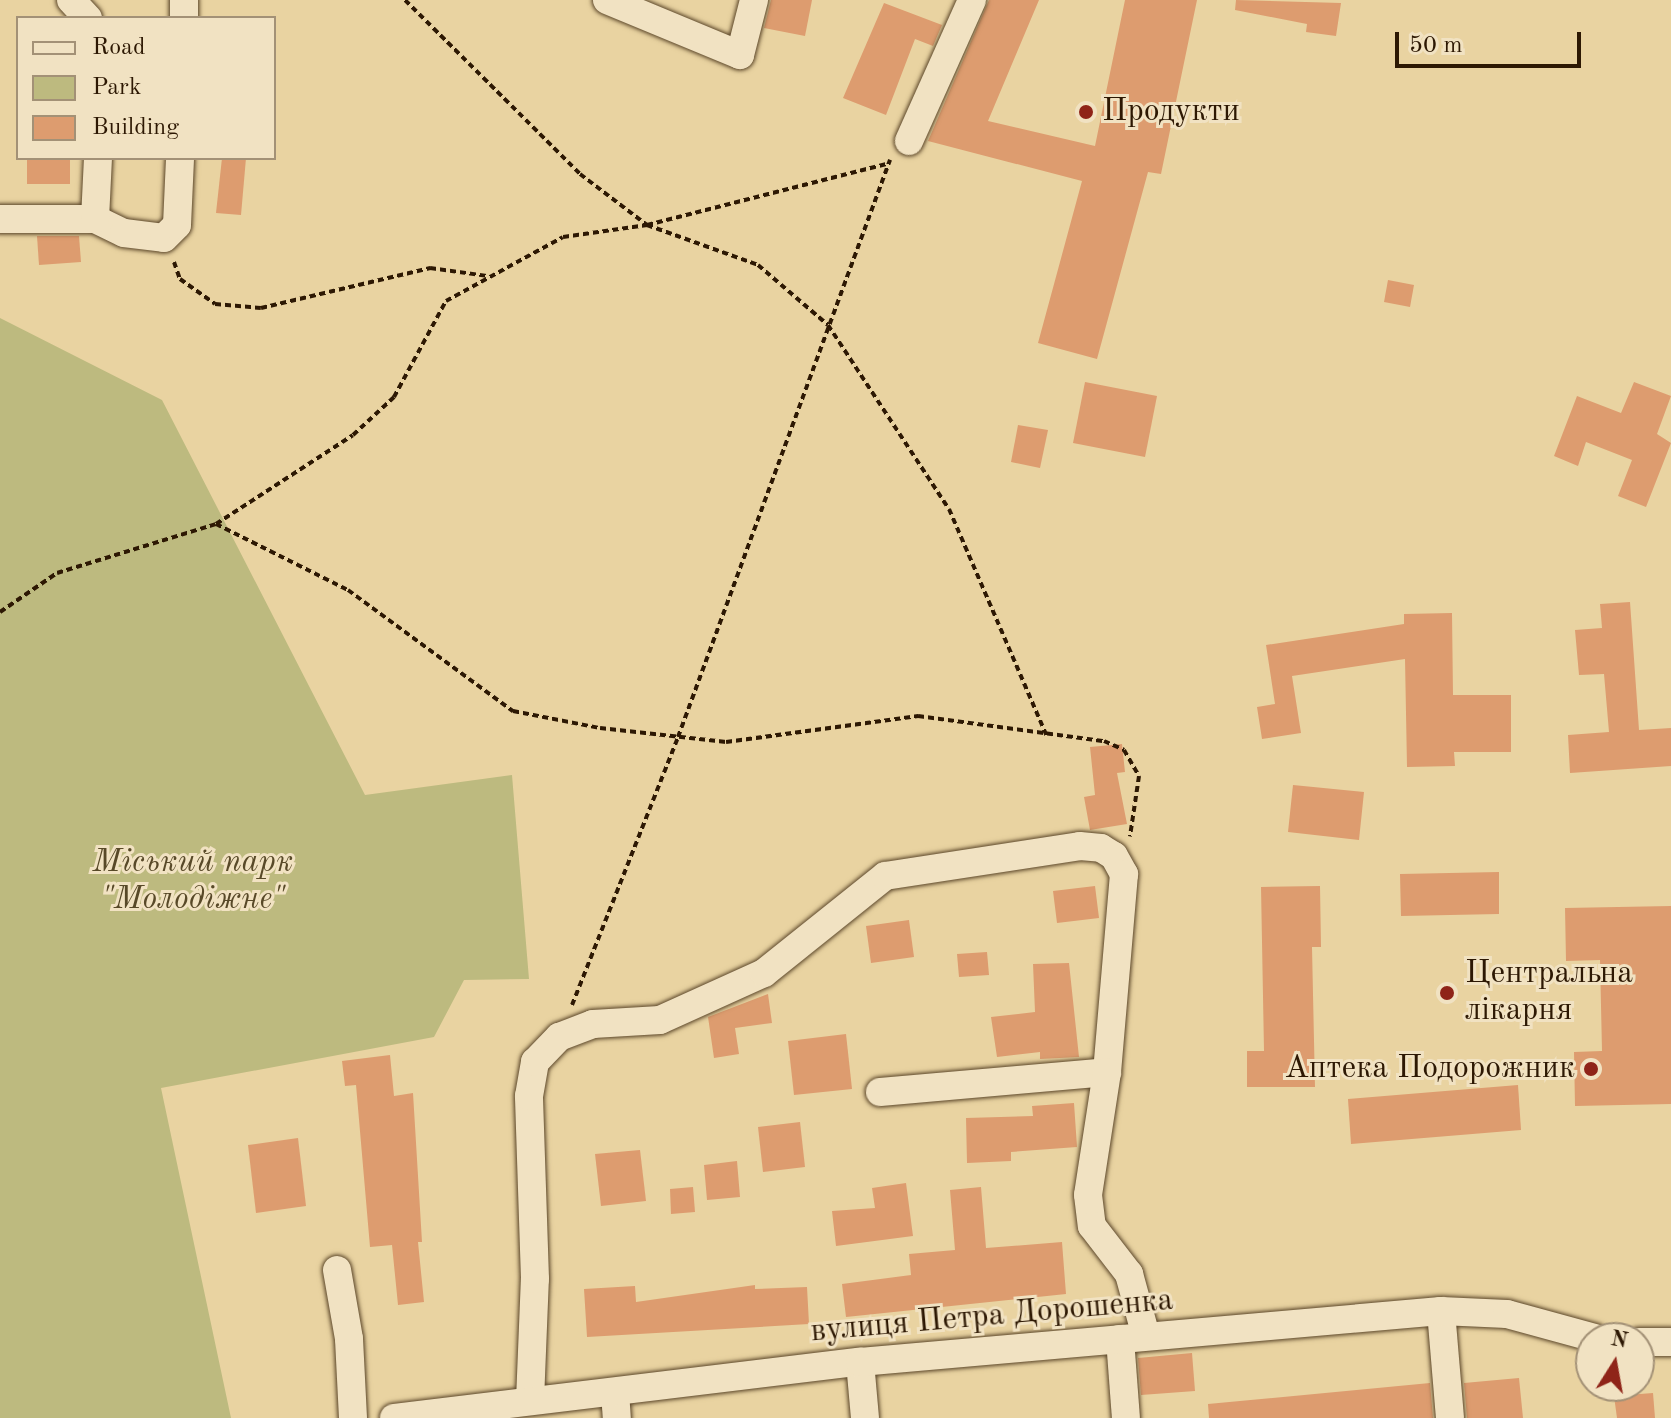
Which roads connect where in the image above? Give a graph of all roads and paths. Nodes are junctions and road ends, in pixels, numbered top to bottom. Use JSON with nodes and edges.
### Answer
{"nodes":[{"id":1,"x":71,"y":0,"type":"edge"},
{"id":2,"x":405,"y":0,"type":"edge"},
{"id":3,"x":607,"y":0,"type":"edge"},
{"id":4,"x":754,"y":0,"type":"edge"},
{"id":5,"x":972,"y":0,"type":"edge"},
{"id":6,"x":86,"y":16,"type":"edge"},
{"id":7,"x":909,"y":141,"type":"joint"},
{"id":8,"x":98,"y":160,"type":"edge"},
{"id":9,"x":180,"y":160,"type":"edge"},
{"id":10,"x":886,"y":164,"type":"junction"},
{"id":11,"x":0,"y":219,"type":"edge"},
{"id":12,"x":95,"y":219,"type":"junction"},
{"id":13,"x":647,"y":225,"type":"junction"},
{"id":14,"x":164,"y":238,"type":"junction"},
{"id":15,"x":489,"y":276,"type":"junction"},
{"id":16,"x":828,"y":325,"type":"junction"},
{"id":17,"x":216,"y":524,"type":"junction"},
{"id":18,"x":0,"y":612,"type":"edge"},
{"id":19,"x":678,"y":737,"type":"junction"},
{"id":20,"x":1047,"y":737,"type":"junction"},
{"id":21,"x":1124,"y":874,"type":"junction"},
{"id":22,"x":559,"y":1037,"type":"junction"},
{"id":23,"x":1107,"y":1072,"type":"junction"},
{"id":24,"x":880,"y":1092,"type":"dead end"},
{"id":25,"x":337,"y":1270,"type":"dead end"},
{"id":26,"x":1441,"y":1311,"type":"junction"},
{"id":27,"x":1575,"y":1333,"type":"edge"},
{"id":28,"x":1133,"y":1338,"type":"junction"},
{"id":29,"x":860,"y":1362,"type":"junction"},
{"id":30,"x":530,"y":1401,"type":"junction"},
{"id":31,"x":616,"y":1405,"type":"edge"},
{"id":32,"x":353,"y":1418,"type":"edge"},
{"id":33,"x":394,"y":1418,"type":"edge"},
{"id":34,"x":865,"y":1418,"type":"edge"},
{"id":35,"x":1126,"y":1418,"type":"edge"},
{"id":36,"x":1450,"y":1418,"type":"edge"}],
"edges":[{"from":1,"to":6,"type":"street"},
{"from":2,"to":13,"type":"path"},
{"from":3,"to":4,"type":"street"},
{"from":5,"to":7,"type":"street"},
{"from":7,"to":10,"type":"path"},
{"from":8,"to":12,"type":"street"},
{"from":9,"to":14,"type":"street"},
{"from":10,"to":13,"type":"path"},
{"from":10,"to":16,"type":"path"},
{"from":11,"to":12,"type":"street"},
{"from":12,"to":14,"type":"street"},
{"from":13,"to":15,"type":"path"},
{"from":13,"to":16,"type":"path"},
{"from":14,"to":15,"type":"path"},
{"from":15,"to":17,"type":"path"},
{"from":16,"to":19,"type":"path"},
{"from":16,"to":20,"type":"path"},
{"from":17,"to":18,"type":"path"},
{"from":17,"to":19,"type":"path"},
{"from":19,"to":20,"type":"path"},
{"from":19,"to":22,"type":"path"},
{"from":20,"to":21,"type":"path"},
{"from":21,"to":22,"type":"street"},
{"from":21,"to":23,"type":"street"},
{"from":22,"to":30,"type":"street"},
{"from":23,"to":24,"type":"street"},
{"from":23,"to":28,"type":"street"},
{"from":25,"to":32,"type":"street"},
{"from":26,"to":27,"type":"street","name":"вулиця Петра Дорошенка"},
{"from":26,"to":28,"type":"street","name":"вулиця Петра Дорошенка"},
{"from":26,"to":36,"type":"street"},
{"from":28,"to":29,"type":"street","name":"вулиця Петра Дорошенка"},
{"from":28,"to":35,"type":"street"},
{"from":29,"to":31,"type":"street","name":"вулиця Петра Дорошенка"},
{"from":29,"to":34,"type":"street"},
{"from":30,"to":31,"type":"street","name":"вулиця Петра Дорошенка"},
{"from":30,"to":33,"type":"street","name":"вулиця Петра Дорошенка"}]}
